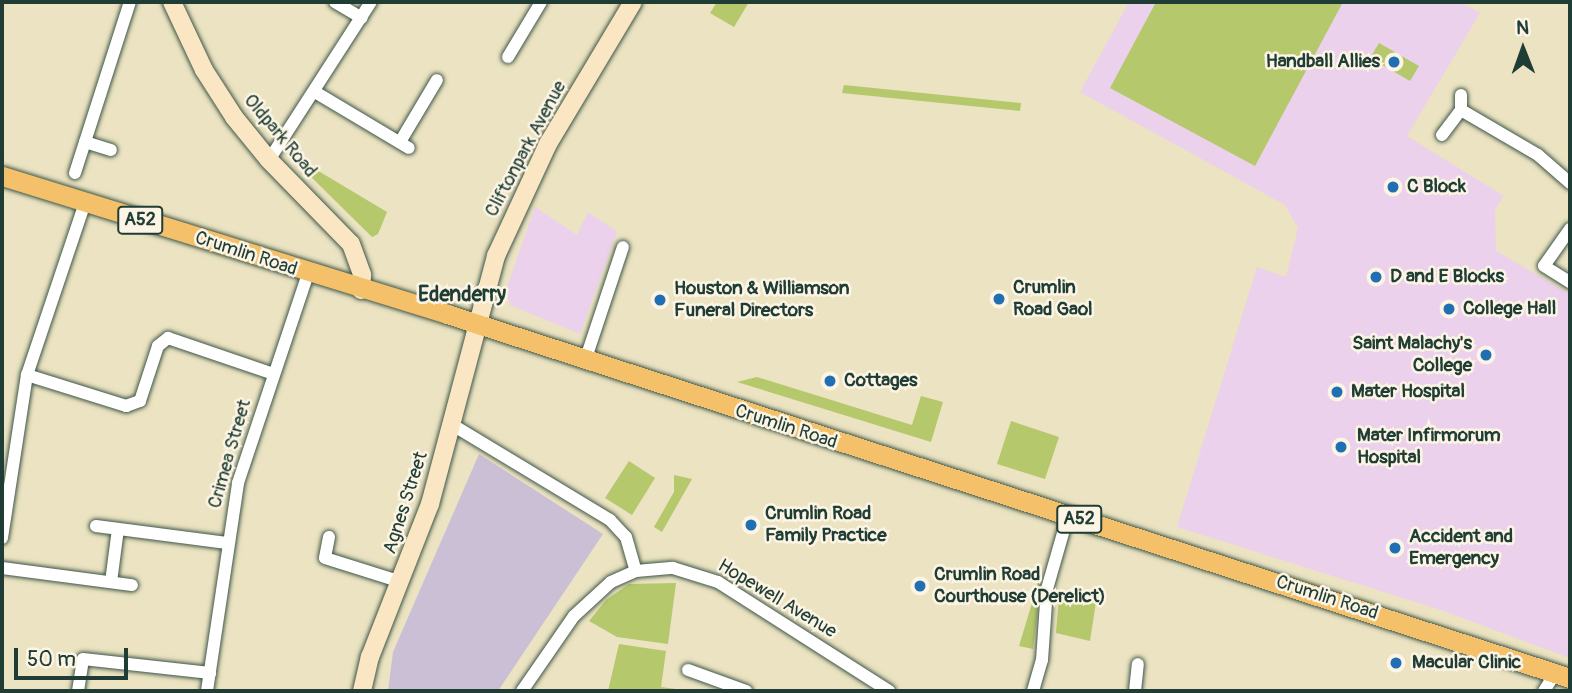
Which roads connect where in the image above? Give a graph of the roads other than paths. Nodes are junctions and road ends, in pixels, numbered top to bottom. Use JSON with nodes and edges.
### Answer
{"nodes":[{"id":1,"x":130,"y":2,"type":"edge"},
{"id":2,"x":172,"y":2,"type":"edge"},
{"id":3,"x":335,"y":2,"type":"edge"},
{"id":4,"x":371,"y":2,"type":"edge"},
{"id":5,"x":541,"y":2,"type":"edge"},
{"id":6,"x":633,"y":2,"type":"edge"},
{"id":7,"x":362,"y":18,"type":"junction"},
{"id":8,"x":508,"y":57,"type":"dead end"},
{"id":9,"x":436,"y":80,"type":"dead end"},
{"id":10,"x":315,"y":92,"type":"junction"},
{"id":11,"x":1461,"y":95,"type":"dead end"},
{"id":12,"x":1461,"y":110,"type":"junction"},
{"id":13,"x":1442,"y":135,"type":"dead end"},
{"id":14,"x":85,"y":142,"type":"junction"},
{"id":15,"x":111,"y":150,"type":"dead end"},
{"id":16,"x":269,"y":160,"type":"junction"},
{"id":17,"x":75,"y":173,"type":"dead end"},
{"id":18,"x":2,"y":176,"type":"edge"},
{"id":19,"x":1570,"y":183,"type":"edge"},
{"id":20,"x":85,"y":203,"type":"junction"},
{"id":21,"x":1570,"y":229,"type":"edge"},
{"id":22,"x":623,"y":247,"type":"dead end"},
{"id":23,"x":308,"y":274,"type":"junction"},
{"id":24,"x":1570,"y":282,"type":"edge"},
{"id":25,"x":361,"y":290,"type":"junction"},
{"id":26,"x":476,"y":324,"type":"junction"},
{"id":27,"x":585,"y":361,"type":"junction"},
{"id":28,"x":274,"y":374,"type":"junction"},
{"id":29,"x":27,"y":375,"type":"junction"},
{"id":30,"x":452,"y":424,"type":"junction"},
{"id":31,"x":5,"y":487,"type":"edge"},
{"id":32,"x":1068,"y":516,"type":"junction"},
{"id":33,"x":96,"y":526,"type":"dead end"},
{"id":34,"x":118,"y":529,"type":"junction"},
{"id":35,"x":329,"y":537,"type":"dead end"},
{"id":36,"x":2,"y":538,"type":"edge"},
{"id":37,"x":227,"y":543,"type":"junction"},
{"id":38,"x":2,"y":568,"type":"edge"},
{"id":39,"x":636,"y":571,"type":"junction"},
{"id":40,"x":111,"y":582,"type":"junction"},
{"id":41,"x":401,"y":582,"type":"junction"},
{"id":42,"x":132,"y":585,"type":"dead end"},
{"id":43,"x":1138,"y":664,"type":"dead end"},
{"id":44,"x":688,"y":670,"type":"dead end"},
{"id":45,"x":209,"y":673,"type":"junction"},
{"id":46,"x":1563,"y":675,"type":"edge"},
{"id":47,"x":78,"y":691,"type":"edge"},
{"id":48,"x":207,"y":691,"type":"edge"},
{"id":49,"x":362,"y":691,"type":"edge"},
{"id":50,"x":522,"y":691,"type":"edge"},
{"id":51,"x":746,"y":691,"type":"edge"},
{"id":52,"x":890,"y":691,"type":"edge"},
{"id":53,"x":1033,"y":691,"type":"edge"},
{"id":54,"x":1135,"y":691,"type":"edge"},
{"id":55,"x":1544,"y":691,"type":"edge"}],
"edges":[{"from":1,"to":14,"type":"street"},
{"from":2,"to":16,"type":"main road","name":"Oldpark Road"},
{"from":3,"to":7,"type":"street"},
{"from":4,"to":7,"type":"street"},
{"from":5,"to":8,"type":"street"},
{"from":6,"to":26,"type":"main road","name":"Cliftonpark Avenue"},
{"from":7,"to":10,"type":"street"},
{"from":9,"to":10,"type":"street"},
{"from":10,"to":16,"type":"street"},
{"from":11,"to":12,"type":"street"},
{"from":12,"to":13,"type":"street"},
{"from":12,"to":19,"type":"street"},
{"from":14,"to":15,"type":"street"},
{"from":14,"to":17,"type":"street"},
{"from":16,"to":25,"type":"main road","name":"Oldpark Road"},
{"from":18,"to":20,"type":"main road","name":"Crumlin Road","number":"A52"},
{"from":20,"to":23,"type":"main road","name":"Crumlin Road","number":"A52"},
{"from":20,"to":29,"type":"street"},
{"from":21,"to":24,"type":"street"},
{"from":22,"to":27,"type":"street"},
{"from":23,"to":25,"type":"main road","name":"Crumlin Road","number":"A52"},
{"from":23,"to":28,"type":"street","name":"Crimea Street"},
{"from":25,"to":26,"type":"main road","name":"Crumlin Road","number":"A52"},
{"from":26,"to":27,"type":"main road","name":"Crumlin Road","number":"A52"},
{"from":26,"to":30,"type":"main road","name":"Agnes Street"},
{"from":27,"to":32,"type":"main road","name":"Crumlin Road","number":"A52"},
{"from":28,"to":29,"type":"street"},
{"from":28,"to":37,"type":"street","name":"Crimea Street"},
{"from":29,"to":31,"type":"street"},
{"from":30,"to":39,"type":"street"},
{"from":30,"to":41,"type":"main road","name":"Agnes Street"},
{"from":31,"to":36,"type":"street"},
{"from":32,"to":46,"type":"main road","name":"Crumlin Road","number":"A52"},
{"from":32,"to":53,"type":"street"},
{"from":33,"to":34,"type":"street"},
{"from":34,"to":37,"type":"street"},
{"from":34,"to":40,"type":"street"},
{"from":35,"to":41,"type":"street"},
{"from":37,"to":45,"type":"street","name":"Crimea Street"},
{"from":38,"to":40,"type":"street"},
{"from":39,"to":50,"type":"street","name":"Hopewell Avenue"},
{"from":39,"to":52,"type":"street","name":"Hopewell Avenue"},
{"from":40,"to":42,"type":"street"},
{"from":41,"to":49,"type":"main road","name":"Agnes Street"},
{"from":43,"to":54,"type":"street"},
{"from":44,"to":51,"type":"street"},
{"from":45,"to":47,"type":"street"},
{"from":45,"to":48,"type":"street","name":"Crimea Street"},
{"from":46,"to":55,"type":"street"}]}
